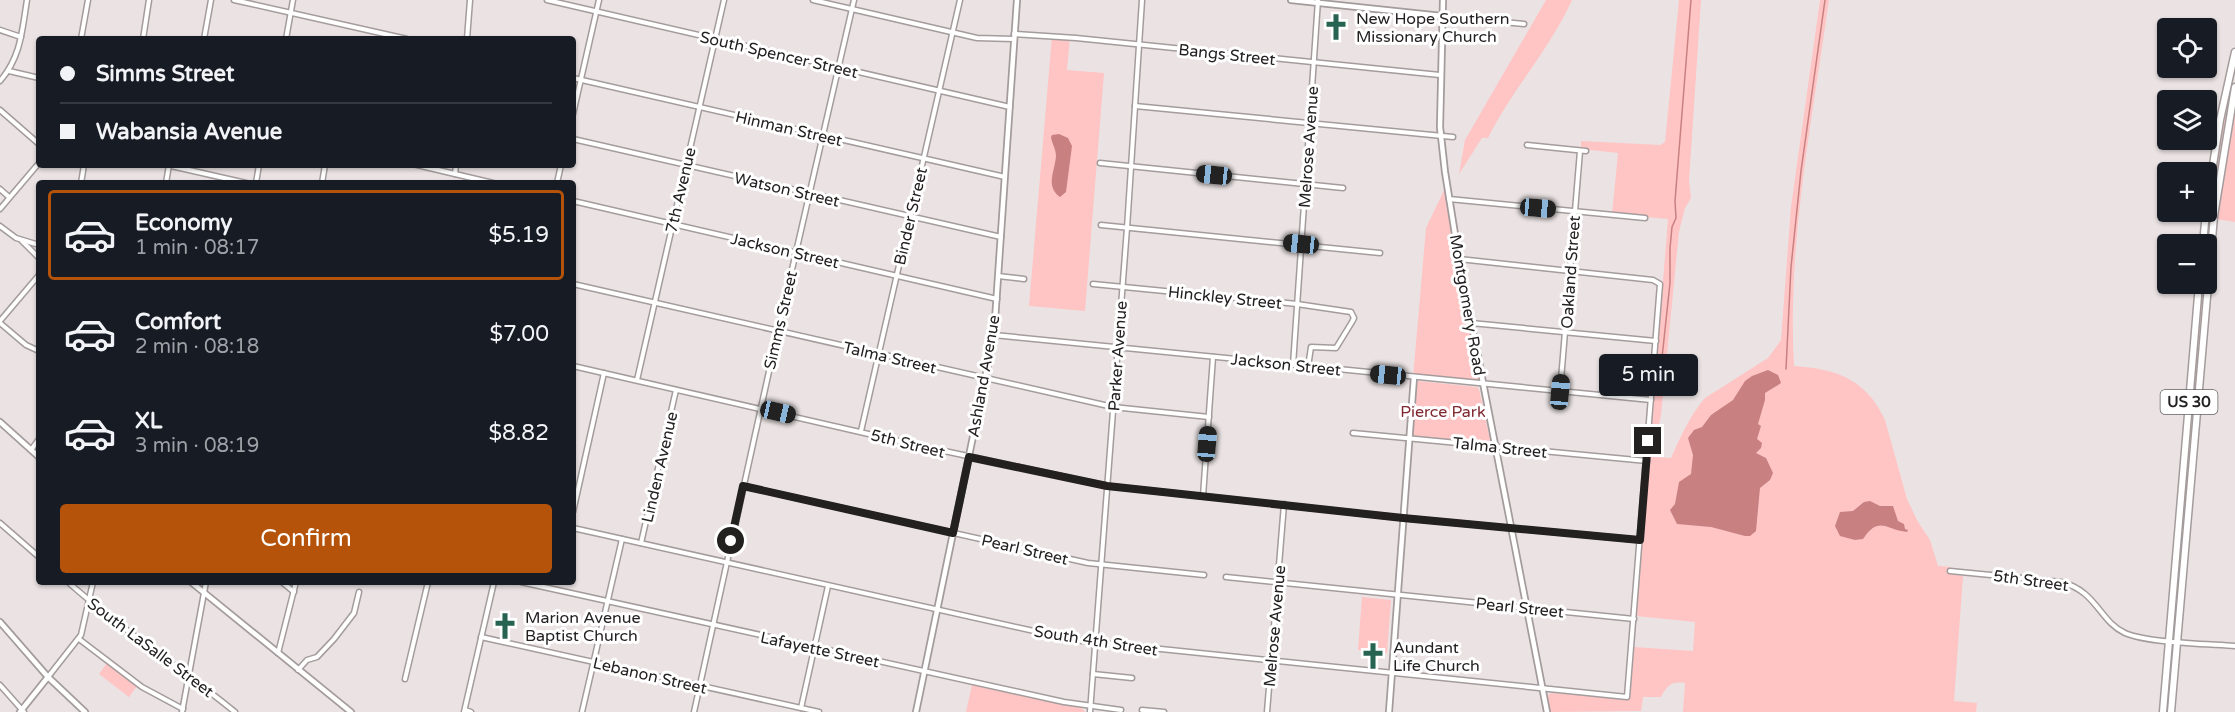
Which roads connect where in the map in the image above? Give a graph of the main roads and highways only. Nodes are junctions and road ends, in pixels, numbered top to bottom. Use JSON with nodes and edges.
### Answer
{"nodes":[{"id":1,"x":2235,"y":52,"type":"edge"},
{"id":2,"x":2235,"y":88,"type":"edge"},
{"id":3,"x":2214,"y":162,"type":"edge"},
{"id":4,"x":2198,"y":294,"type":"edge"},
{"id":5,"x":2163,"y":712,"type":"edge"},
{"id":6,"x":2171,"y":712,"type":"edge"}],
"edges":[{"from":1,"to":3,"type":"main road"},
{"from":2,"to":6,"type":"main road","number":"US 30"},
{"from":4,"to":5,"type":"main road","number":"US 30"}]}
